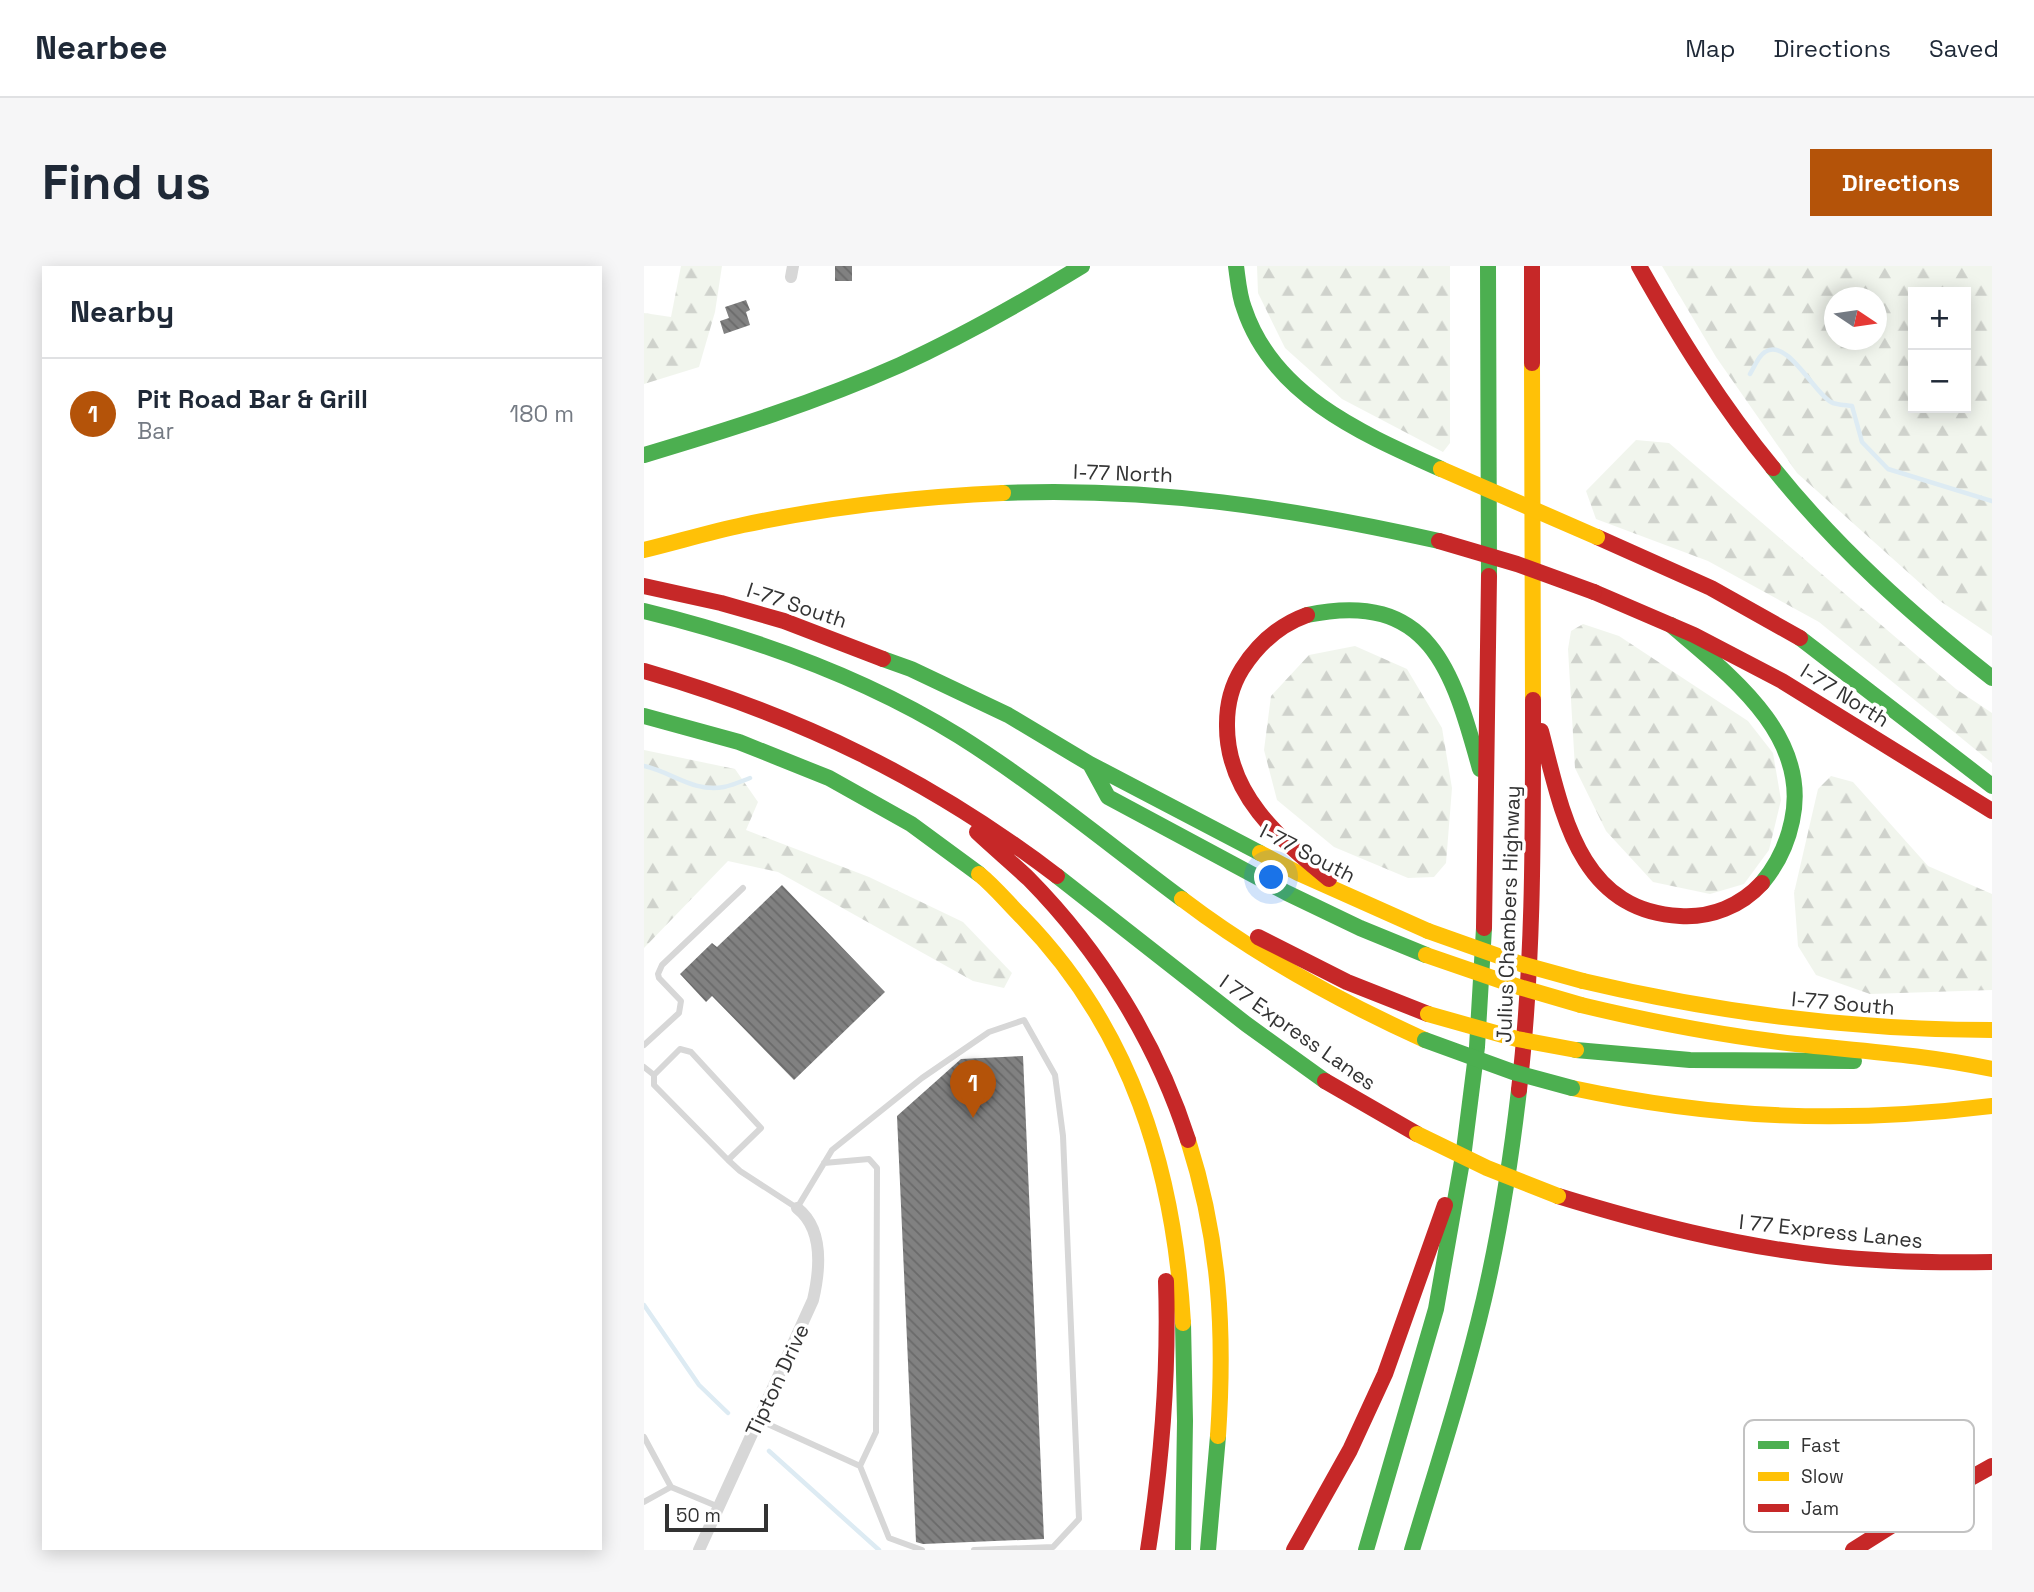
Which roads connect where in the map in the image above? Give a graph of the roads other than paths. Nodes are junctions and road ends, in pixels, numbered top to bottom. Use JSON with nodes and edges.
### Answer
{"nodes":[{"id":1,"x":1082,"y":266,"type":"edge"},
{"id":2,"x":1236,"y":266,"type":"edge"},
{"id":3,"x":1488,"y":266,"type":"edge"},
{"id":4,"x":1532,"y":266,"type":"edge"},
{"id":5,"x":1639,"y":266,"type":"edge"},
{"id":6,"x":644,"y":455,"type":"edge"},
{"id":7,"x":644,"y":550,"type":"edge"},
{"id":8,"x":644,"y":586,"type":"edge"},
{"id":9,"x":644,"y":611,"type":"edge"},
{"id":10,"x":1671,"y":625,"type":"junction"},
{"id":11,"x":644,"y":671,"type":"edge"},
{"id":12,"x":1992,"y":678,"type":"edge"},
{"id":13,"x":1533,"y":699,"type":"junction"},
{"id":14,"x":644,"y":716,"type":"edge"},
{"id":15,"x":1090,"y":764,"type":"junction"},
{"id":16,"x":888,"y":766,"type":"junction"},
{"id":17,"x":1992,"y":786,"type":"edge"},
{"id":18,"x":1485,"y":789,"type":"junction"},
{"id":19,"x":1992,"y":811,"type":"edge"},
{"id":20,"x":1164,"y":886,"type":"junction"},
{"id":21,"x":743,"y":888,"type":"dead end"},
{"id":22,"x":1352,"y":899,"type":"junction"},
{"id":23,"x":1992,"y":1030,"type":"edge"},
{"id":24,"x":644,"y":1045,"type":"edge"},
{"id":25,"x":1947,"y":1059,"type":"junction"},
{"id":26,"x":644,"y":1067,"type":"edge"},
{"id":27,"x":1992,"y":1069,"type":"edge"},
{"id":28,"x":653,"y":1075,"type":"junction"},
{"id":29,"x":1992,"y":1106,"type":"edge"},
{"id":30,"x":1156,"y":1147,"type":"junction"},
{"id":31,"x":1464,"y":1150,"type":"junction"},
{"id":32,"x":728,"y":1160,"type":"junction"},
{"id":33,"x":824,"y":1163,"type":"junction"},
{"id":34,"x":797,"y":1208,"type":"junction"},
{"id":35,"x":1992,"y":1262,"type":"edge"},
{"id":36,"x":759,"y":1420,"type":"junction"},
{"id":37,"x":644,"y":1437,"type":"edge"},
{"id":38,"x":860,"y":1466,"type":"junction"},
{"id":39,"x":1990,"y":1466,"type":"edge"},
{"id":40,"x":1974,"y":1476,"type":"edge"},
{"id":41,"x":671,"y":1487,"type":"junction"},
{"id":42,"x":644,"y":1502,"type":"edge"},
{"id":43,"x":719,"y":1507,"type":"junction"},
{"id":44,"x":1423,"y":1515,"type":"junction"},
{"id":45,"x":1882,"y":1532,"type":"edge"},
{"id":46,"x":699,"y":1550,"type":"edge"},
{"id":47,"x":922,"y":1550,"type":"edge"},
{"id":48,"x":974,"y":1550,"type":"edge"},
{"id":49,"x":1148,"y":1550,"type":"edge"},
{"id":50,"x":1183,"y":1550,"type":"edge"},
{"id":51,"x":1208,"y":1550,"type":"edge"},
{"id":52,"x":1294,"y":1550,"type":"edge"},
{"id":53,"x":1366,"y":1550,"type":"edge"},
{"id":54,"x":1412,"y":1550,"type":"edge"},
{"id":55,"x":1419,"y":1550,"type":"edge"},
{"id":56,"x":1853,"y":1550,"type":"edge"}],
"edges":[{"from":1,"to":6,"type":"highway"},
{"from":2,"to":17,"type":"highway","bridge":true},
{"from":3,"to":18,"type":"highway","name":"Julius Chambers Highway"},
{"from":4,"to":13,"type":"highway","name":"Julius Chambers Highway"},
{"from":5,"to":12,"type":"highway"},
{"from":7,"to":10,"type":"highway","name":"I-77 North","bridge":true},
{"from":8,"to":15,"type":"highway","name":"I-77 South"},
{"from":9,"to":20,"type":"highway","name":"I 77 Express Lanes"},
{"from":10,"to":13,"type":"highway"},
{"from":10,"to":19,"type":"highway","name":"I-77 North"},
{"from":11,"to":16,"type":"highway","name":"I 77 Express Lanes"},
{"from":13,"to":44,"type":"highway","name":"Julius Chambers Highway"},
{"from":14,"to":30,"type":"highway"},
{"from":15,"to":22,"type":"highway","name":"I-77 South"},
{"from":15,"to":25,"type":"highway","bridge":true},
{"from":16,"to":35,"type":"highway","name":"I 77 Express Lanes","bridge":true},
{"from":16,"to":51,"type":"highway"},
{"from":18,"to":22,"type":"highway"},
{"from":18,"to":31,"type":"highway","name":"Julius Chambers Highway"},
{"from":20,"to":25,"type":"highway","bridge":true},
{"from":20,"to":29,"type":"highway","name":"I 77 Express Lanes","bridge":true},
{"from":21,"to":24,"type":"lane"},
{"from":22,"to":23,"type":"highway","name":"I-77 South","bridge":true},
{"from":25,"to":27,"type":"highway"},
{"from":26,"to":28,"type":"lane"},
{"from":28,"to":32,"type":"lane"},
{"from":28,"to":32,"type":"lane"},
{"from":30,"to":49,"type":"highway"},
{"from":30,"to":50,"type":"highway"},
{"from":31,"to":52,"type":"highway"},
{"from":31,"to":53,"type":"highway","name":"Julius Chambers Highway"},
{"from":32,"to":34,"type":"lane"},
{"from":33,"to":34,"type":"lane"},
{"from":33,"to":38,"type":"lane"},
{"from":33,"to":48,"type":"lane"},
{"from":34,"to":36,"type":"street","name":"Tipton Drive"},
{"from":36,"to":38,"type":"lane"},
{"from":36,"to":43,"type":"street","name":"Tipton Drive"},
{"from":37,"to":41,"type":"lane"},
{"from":38,"to":47,"type":"lane"},
{"from":39,"to":40,"type":"highway"},
{"from":41,"to":42,"type":"lane"},
{"from":41,"to":43,"type":"lane"},
{"from":43,"to":46,"type":"street","name":"Tipton Drive"},
{"from":44,"to":54,"type":"highway","name":"Julius Chambers Highway"},
{"from":44,"to":55,"type":"highway"},
{"from":45,"to":56,"type":"highway"}]}
